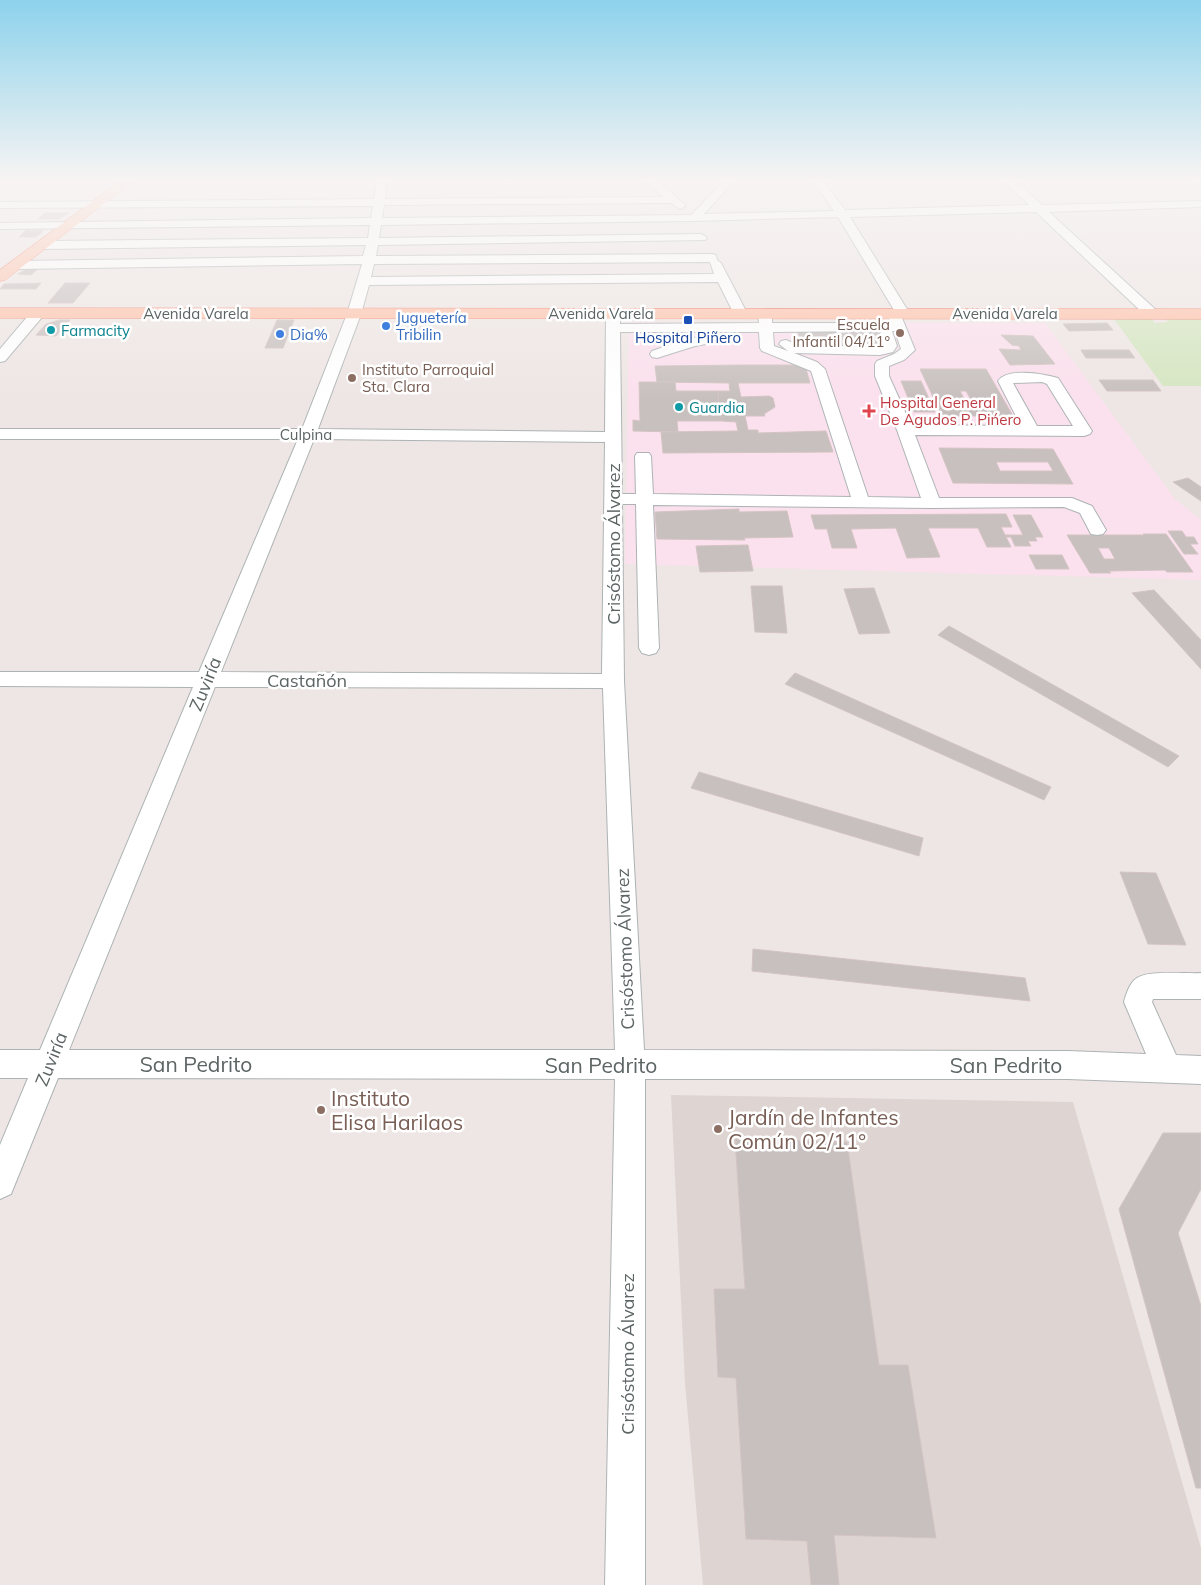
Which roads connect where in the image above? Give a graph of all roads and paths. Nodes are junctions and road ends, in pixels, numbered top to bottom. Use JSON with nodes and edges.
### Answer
{"nodes":[{"id":1,"x":34,"y":252,"type":"edge"},
{"id":2,"x":371,"y":252,"type":"edge"},
{"id":3,"x":709,"y":252,"type":"edge"},
{"id":4,"x":860,"y":252,"type":"edge"},
{"id":5,"x":1085,"y":252,"type":"edge"},
{"id":6,"x":712,"y":258,"type":"junction"},
{"id":7,"x":370,"y":260,"type":"junction"},
{"id":8,"x":17,"y":265,"type":"junction"},
{"id":9,"x":0,"y":277,"type":"edge"},
{"id":10,"x":722,"y":278,"type":"junction"},
{"id":11,"x":364,"y":281,"type":"junction"},
{"id":12,"x":0,"y":313,"type":"edge"},
{"id":13,"x":38,"y":313,"type":"junction"},
{"id":14,"x":740,"y":313,"type":"junction"},
{"id":15,"x":1151,"y":313,"type":"junction"},
{"id":16,"x":354,"y":314,"type":"junction"},
{"id":17,"x":1201,"y":314,"type":"edge"},
{"id":18,"x":892,"y":319,"type":"junction"},
{"id":19,"x":613,"y":320,"type":"junction"},
{"id":20,"x":782,"y":320,"type":"junction"},
{"id":21,"x":680,"y":327,"type":"junction"},
{"id":22,"x":765,"y":327,"type":"junction"},
{"id":23,"x":692,"y":342,"type":"junction"},
{"id":24,"x":657,"y":354,"type":"dead end"},
{"id":25,"x":0,"y":358,"type":"edge"},
{"id":26,"x":805,"y":361,"type":"junction"},
{"id":27,"x":834,"y":364,"type":"dead end"},
{"id":28,"x":882,"y":364,"type":"junction"},
{"id":29,"x":863,"y":365,"type":"dead end"},
{"id":30,"x":905,"y":430,"type":"junction"},
{"id":31,"x":1032,"y":431,"type":"junction"},
{"id":32,"x":0,"y":434,"type":"edge"},
{"id":33,"x":308,"y":434,"type":"junction"},
{"id":34,"x":612,"y":437,"type":"junction"},
{"id":35,"x":643,"y":456,"type":"dead end"},
{"id":36,"x":613,"y":499,"type":"junction"},
{"id":37,"x":644,"y":500,"type":"junction"},
{"id":38,"x":861,"y":502,"type":"junction"},
{"id":39,"x":932,"y":503,"type":"junction"},
{"id":40,"x":1097,"y":530,"type":"dead end"},
{"id":41,"x":649,"y":648,"type":"dead end"},
{"id":42,"x":0,"y":679,"type":"edge"},
{"id":43,"x":208,"y":679,"type":"junction"},
{"id":44,"x":613,"y":681,"type":"junction"},
{"id":45,"x":1201,"y":986,"type":"edge"},
{"id":46,"x":0,"y":1064,"type":"edge"},
{"id":47,"x":49,"y":1064,"type":"junction"},
{"id":48,"x":630,"y":1065,"type":"junction"},
{"id":49,"x":1167,"y":1069,"type":"junction"},
{"id":50,"x":1201,"y":1070,"type":"edge"},
{"id":51,"x":0,"y":1182,"type":"edge"},
{"id":52,"x":625,"y":1585,"type":"edge"}],
"edges":[{"from":1,"to":8,"type":"main road"},
{"from":2,"to":7,"type":"street","name":"Zuviría"},
{"from":3,"to":6,"type":"street"},
{"from":4,"to":18,"type":"street"},
{"from":5,"to":15,"type":"street"},
{"from":6,"to":7,"type":"street"},
{"from":6,"to":10,"type":"street"},
{"from":7,"to":8,"type":"street"},
{"from":7,"to":11,"type":"street","name":"Zuviría"},
{"from":8,"to":9,"type":"main road"},
{"from":10,"to":11,"type":"street"},
{"from":10,"to":14,"type":"street"},
{"from":11,"to":16,"type":"street","name":"Zuviría"},
{"from":12,"to":13,"type":"main road","name":"Avenida Varela"},
{"from":13,"to":16,"type":"main road","name":"Avenida Varela"},
{"from":13,"to":25,"type":"street"},
{"from":14,"to":19,"type":"main road","name":"Avenida Varela"},
{"from":14,"to":22,"type":"main road","name":"Avenida Varela"},
{"from":15,"to":17,"type":"main road","name":"Avenida Varela"},
{"from":15,"to":18,"type":"main road","name":"Avenida Varela"},
{"from":16,"to":19,"type":"main road","name":"Avenida Varela"},
{"from":16,"to":33,"type":"street","name":"Zuviría"},
{"from":18,"to":20,"type":"main road","name":"Avenida Varela"},
{"from":18,"to":20,"type":"street"},
{"from":18,"to":28,"type":"street"},
{"from":19,"to":21,"type":"street"},
{"from":19,"to":34,"type":"street","name":"Crisóstomo Álvarez"},
{"from":20,"to":22,"type":"main road","name":"Avenida Varela"},
{"from":21,"to":22,"type":"street"},
{"from":21,"to":23,"type":"street"},
{"from":22,"to":23,"type":"street"},
{"from":22,"to":26,"type":"street"},
{"from":23,"to":24,"type":"street"},
{"from":26,"to":27,"type":"street"},
{"from":26,"to":38,"type":"street"},
{"from":28,"to":29,"type":"street"},
{"from":28,"to":30,"type":"street"},
{"from":30,"to":31,"type":"street"},
{"from":30,"to":39,"type":"street"},
{"from":31,"to":31,"type":"street"},
{"from":32,"to":33,"type":"street","name":"Culpina"},
{"from":33,"to":34,"type":"street","name":"Culpina"},
{"from":33,"to":43,"type":"street","name":"Zuviría"},
{"from":34,"to":36,"type":"street","name":"Crisóstomo Álvarez"},
{"from":35,"to":37,"type":"street"},
{"from":36,"to":37,"type":"street"},
{"from":36,"to":44,"type":"street","name":"Crisóstomo Álvarez"},
{"from":37,"to":38,"type":"street"},
{"from":37,"to":41,"type":"street"},
{"from":38,"to":39,"type":"street"},
{"from":39,"to":40,"type":"street"},
{"from":42,"to":43,"type":"street","name":"Castañón"},
{"from":43,"to":44,"type":"street","name":"Castañón"},
{"from":43,"to":47,"type":"street","name":"Zuviría"},
{"from":44,"to":48,"type":"street","name":"Crisóstomo Álvarez"},
{"from":45,"to":49,"type":"street"},
{"from":46,"to":47,"type":"street","name":"San Pedrito"},
{"from":47,"to":48,"type":"street","name":"San Pedrito"},
{"from":47,"to":51,"type":"street","name":"Zuviría"},
{"from":48,"to":49,"type":"street","name":"San Pedrito"},
{"from":48,"to":52,"type":"street","name":"Crisóstomo Álvarez"},
{"from":49,"to":50,"type":"street","name":"San Pedrito"}]}
